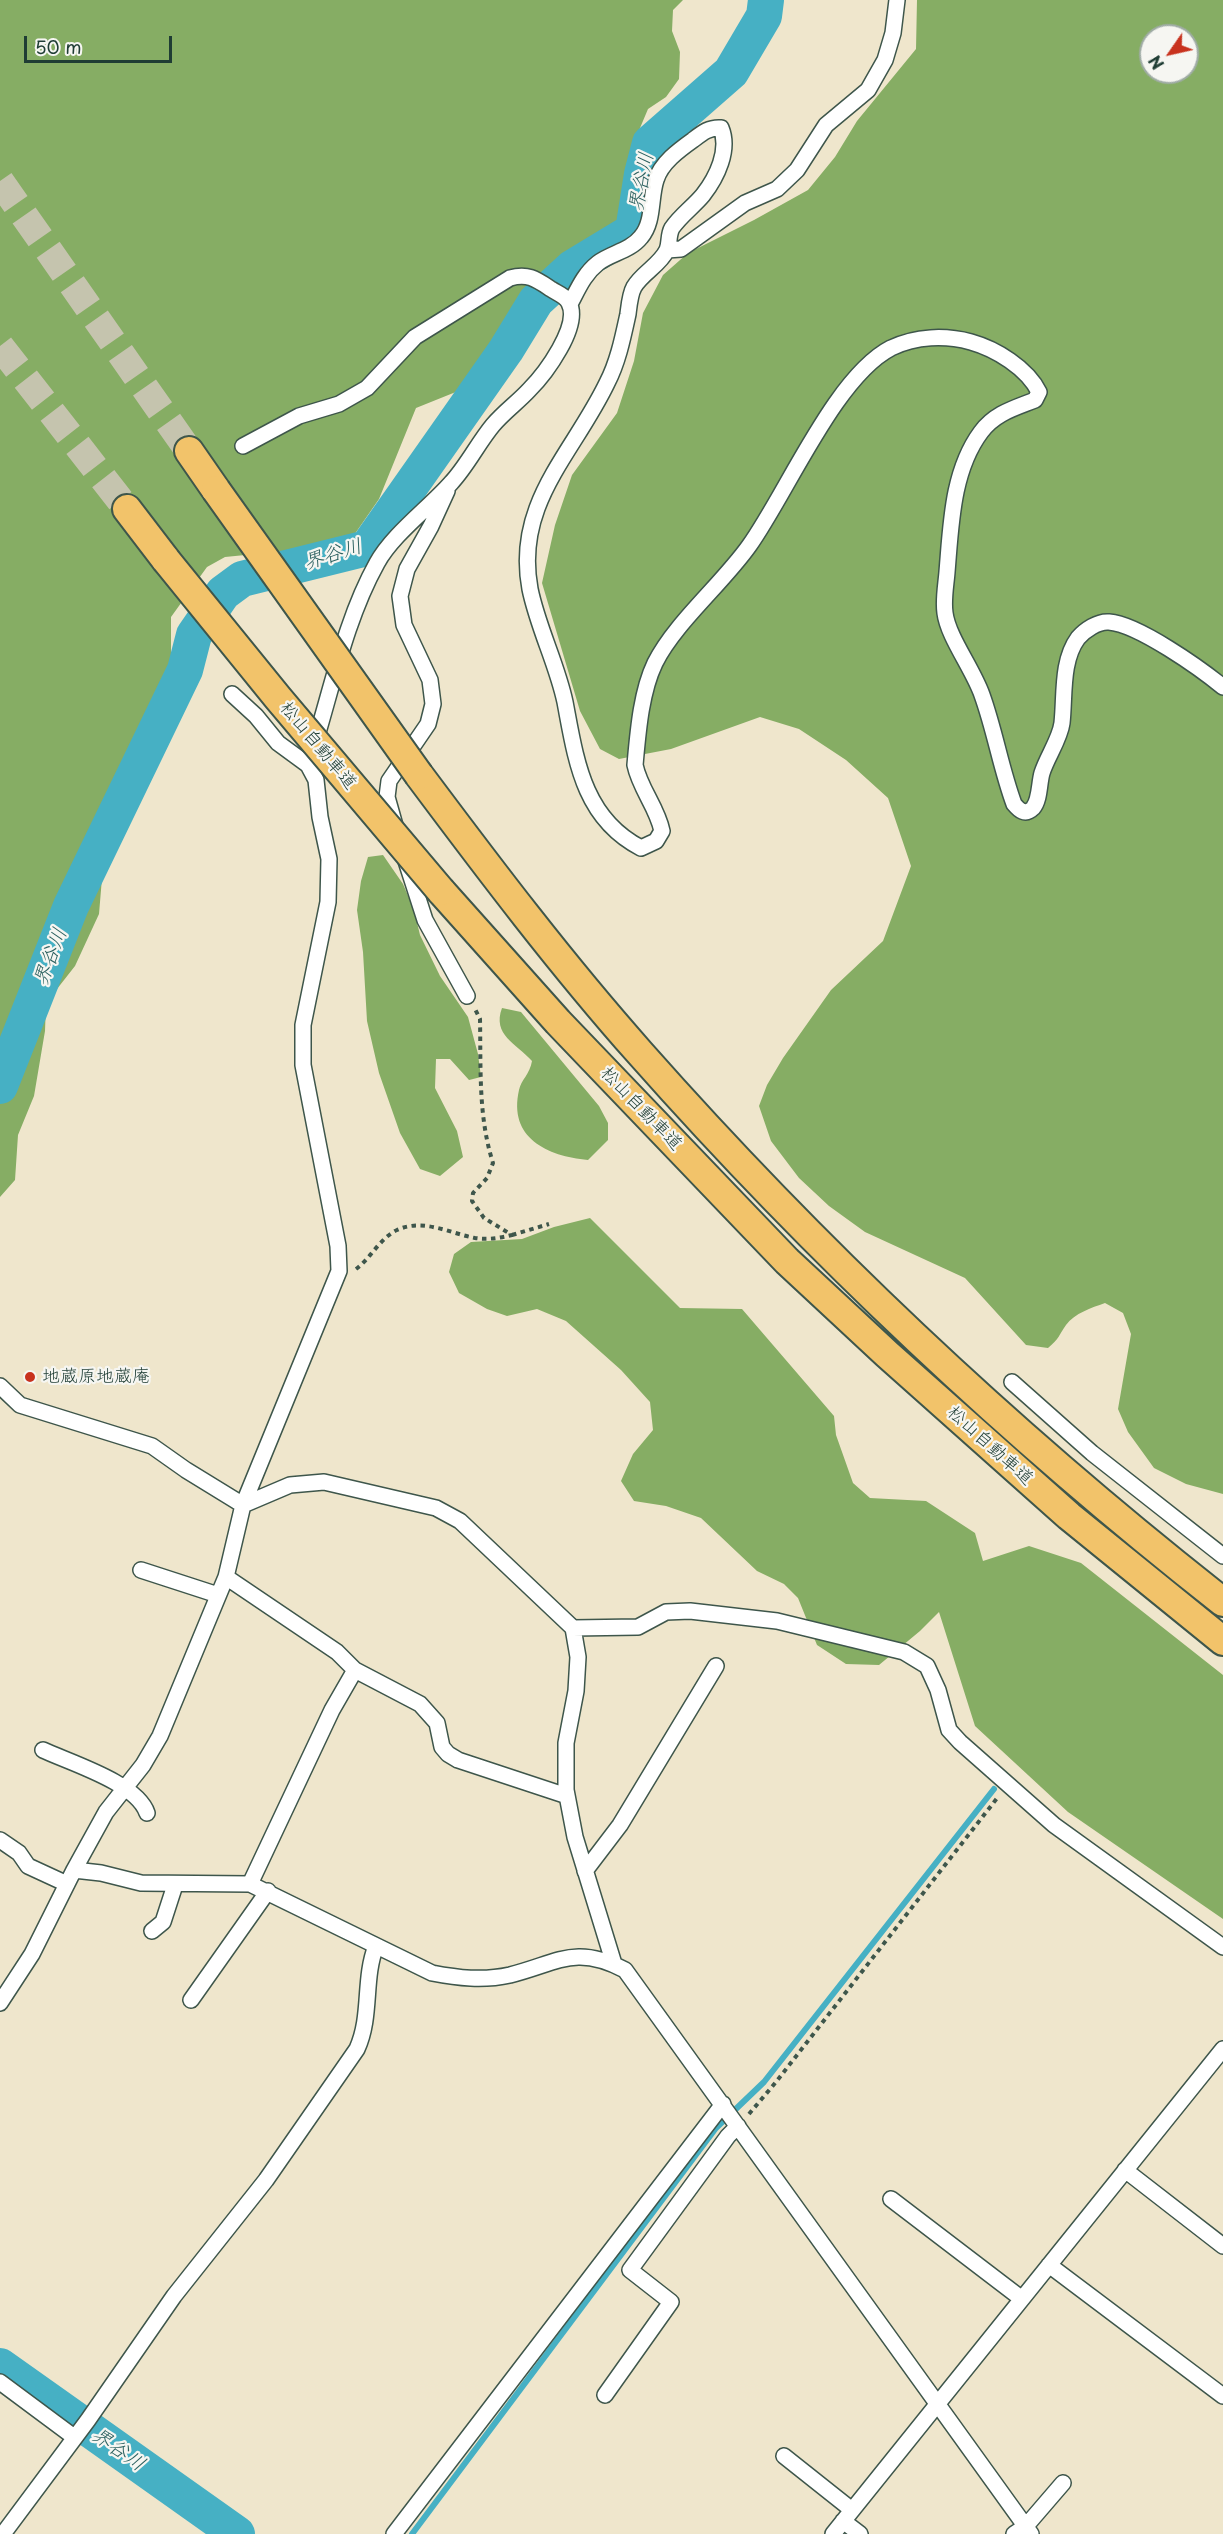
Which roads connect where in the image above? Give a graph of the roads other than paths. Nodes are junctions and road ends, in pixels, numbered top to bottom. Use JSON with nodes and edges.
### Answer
{"nodes":[{"id":1,"x":897,"y":0,"type":"edge"},
{"id":2,"x":667,"y":250,"type":"junction"},
{"id":3,"x":568,"y":302,"type":"junction"},
{"id":4,"x":243,"y":446,"type":"dead end"},
{"id":5,"x":189,"y":452,"type":"tunnel mouth"},
{"id":6,"x":451,"y":483,"type":"junction"},
{"id":7,"x":127,"y":509,"type":"tunnel mouth"},
{"id":8,"x":1223,"y":687,"type":"edge"},
{"id":9,"x":232,"y":693,"type":"dead end"},
{"id":10,"x":308,"y":765,"type":"junction"},
{"id":11,"x":467,"y":996,"type":"road end"},
{"id":12,"x":1012,"y":1382,"type":"dead end"},
{"id":13,"x":0,"y":1386,"type":"edge"},
{"id":14,"x":243,"y":1504,"type":"junction"},
{"id":15,"x":1223,"y":1557,"type":"edge"},
{"id":16,"x":141,"y":1570,"type":"dead end"},
{"id":17,"x":226,"y":1577,"type":"junction"},
{"id":18,"x":218,"y":1595,"type":"junction"},
{"id":19,"x":1223,"y":1602,"type":"edge"},
{"id":20,"x":573,"y":1628,"type":"junction"},
{"id":21,"x":1223,"y":1641,"type":"edge"},
{"id":22,"x":716,"y":1666,"type":"dead end"},
{"id":23,"x":355,"y":1670,"type":"junction"},
{"id":24,"x":43,"y":1750,"type":"dead end"},
{"id":25,"x":125,"y":1786,"type":"junction"},
{"id":26,"x":567,"y":1796,"type":"junction"},
{"id":27,"x":147,"y":1813,"type":"dead end"},
{"id":28,"x":0,"y":1840,"type":"edge"},
{"id":29,"x":585,"y":1871,"type":"junction"},
{"id":30,"x":70,"y":1877,"type":"junction"},
{"id":31,"x":250,"y":1884,"type":"junction"},
{"id":32,"x":174,"y":1885,"type":"junction"},
{"id":33,"x":268,"y":1891,"type":"junction"},
{"id":34,"x":152,"y":1931,"type":"dead end"},
{"id":35,"x":376,"y":1946,"type":"junction"},
{"id":36,"x":1223,"y":1947,"type":"edge"},
{"id":37,"x":614,"y":1964,"type":"junction"},
{"id":38,"x":190,"y":2000,"type":"dead end"},
{"id":39,"x":0,"y":2003,"type":"edge"},
{"id":40,"x":1223,"y":2049,"type":"edge"},
{"id":41,"x":730,"y":2115,"type":"junction"},
{"id":42,"x":1125,"y":2170,"type":"junction"},
{"id":43,"x":891,"y":2199,"type":"dead end"},
{"id":44,"x":1223,"y":2246,"type":"edge"},
{"id":45,"x":1049,"y":2265,"type":"junction"},
{"id":46,"x":1022,"y":2299,"type":"junction"},
{"id":47,"x":0,"y":2382,"type":"edge"},
{"id":48,"x":605,"y":2395,"type":"dead end"},
{"id":49,"x":1223,"y":2396,"type":"edge"},
{"id":50,"x":938,"y":2403,"type":"junction"},
{"id":51,"x":80,"y":2429,"type":"junction"},
{"id":52,"x":784,"y":2456,"type":"dead end"},
{"id":53,"x":1063,"y":2483,"type":"dead end"},
{"id":54,"x":848,"y":2515,"type":"junction"},
{"id":55,"x":1024,"y":2531,"type":"edge"},
{"id":56,"x":3,"y":2534,"type":"edge"},
{"id":57,"x":394,"y":2534,"type":"edge"},
{"id":58,"x":832,"y":2534,"type":"edge"},
{"id":59,"x":860,"y":2534,"type":"edge"}],
"edges":[{"from":1,"to":2,"type":"street"},
{"from":2,"to":3,"type":"street"},
{"from":2,"to":8,"type":"street"},
{"from":3,"to":4,"type":"street"},
{"from":3,"to":6,"type":"street"},
{"from":5,"to":19,"type":"highway","name":"松山自動車道","bridge":true},
{"from":6,"to":10,"type":"street"},
{"from":6,"to":11,"type":"street"},
{"from":7,"to":21,"type":"highway","name":"松山自動車道","bridge":true},
{"from":9,"to":10,"type":"street"},
{"from":10,"to":14,"type":"street"},
{"from":12,"to":15,"type":"street"},
{"from":13,"to":14,"type":"street"},
{"from":14,"to":17,"type":"street"},
{"from":14,"to":20,"type":"street"},
{"from":16,"to":18,"type":"street"},
{"from":17,"to":18,"type":"street"},
{"from":17,"to":23,"type":"street"},
{"from":18,"to":25,"type":"street"},
{"from":20,"to":26,"type":"street"},
{"from":20,"to":36,"type":"street"},
{"from":22,"to":29,"type":"street"},
{"from":23,"to":26,"type":"street"},
{"from":23,"to":31,"type":"street"},
{"from":24,"to":25,"type":"street"},
{"from":25,"to":27,"type":"street"},
{"from":25,"to":30,"type":"street"},
{"from":26,"to":29,"type":"street"},
{"from":28,"to":30,"type":"street"},
{"from":29,"to":37,"type":"street"},
{"from":30,"to":32,"type":"street"},
{"from":30,"to":39,"type":"street"},
{"from":31,"to":32,"type":"street"},
{"from":31,"to":33,"type":"street"},
{"from":32,"to":34,"type":"street"},
{"from":33,"to":35,"type":"street"},
{"from":33,"to":38,"type":"street"},
{"from":35,"to":37,"type":"street"},
{"from":35,"to":51,"type":"street"},
{"from":37,"to":41,"type":"street"},
{"from":40,"to":42,"type":"street"},
{"from":41,"to":48,"type":"street"},
{"from":41,"to":50,"type":"street"},
{"from":41,"to":57,"type":"street"},
{"from":42,"to":44,"type":"street"},
{"from":42,"to":45,"type":"street"},
{"from":43,"to":46,"type":"street"},
{"from":45,"to":46,"type":"street"},
{"from":45,"to":49,"type":"street"},
{"from":46,"to":50,"type":"street"},
{"from":47,"to":51,"type":"street"},
{"from":50,"to":54,"type":"street"},
{"from":50,"to":55,"type":"street"},
{"from":51,"to":56,"type":"street"},
{"from":52,"to":54,"type":"street"},
{"from":53,"to":55,"type":"street"},
{"from":54,"to":58,"type":"street"},
{"from":54,"to":59,"type":"street"}]}
